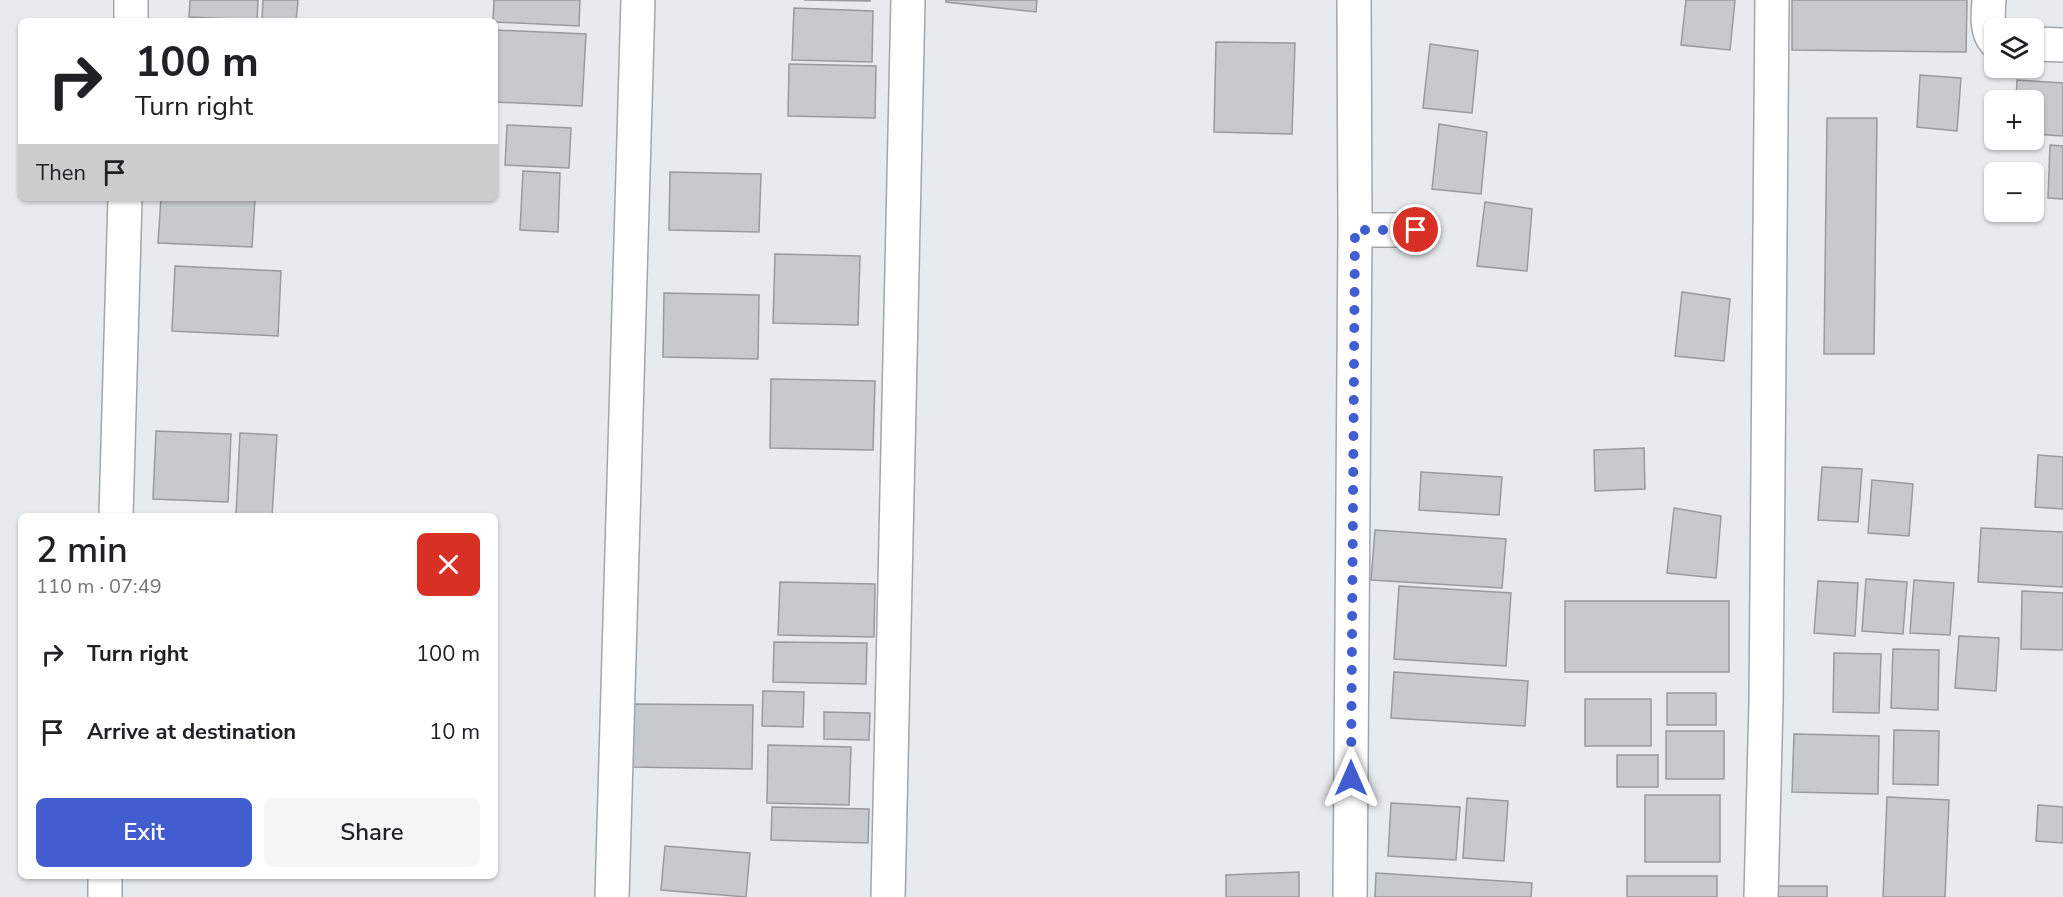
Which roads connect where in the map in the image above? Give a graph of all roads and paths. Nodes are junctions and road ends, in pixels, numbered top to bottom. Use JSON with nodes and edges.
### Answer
{"nodes":[{"id":1,"x":131,"y":0,"type":"edge"},
{"id":2,"x":638,"y":0,"type":"edge"},
{"id":3,"x":908,"y":0,"type":"edge"},
{"id":4,"x":1354,"y":0,"type":"edge"},
{"id":5,"x":1772,"y":0,"type":"edge"},
{"id":6,"x":1989,"y":0,"type":"edge"},
{"id":7,"x":131,"y":18,"type":"edge"},
{"id":8,"x":1989,"y":18,"type":"edge"},
{"id":9,"x":2044,"y":44,"type":"edge"},
{"id":10,"x":2063,"y":45,"type":"edge"},
{"id":11,"x":125,"y":201,"type":"edge"},
{"id":12,"x":1355,"y":230,"type":"junction"},
{"id":13,"x":1416,"y":230,"type":"dead end"},
{"id":14,"x":116,"y":513,"type":"edge"},
{"id":15,"x":105,"y":879,"type":"edge"},
{"id":16,"x":105,"y":897,"type":"edge"},
{"id":17,"x":612,"y":897,"type":"edge"},
{"id":18,"x":888,"y":897,"type":"edge"},
{"id":19,"x":1350,"y":897,"type":"edge"},
{"id":20,"x":1761,"y":897,"type":"edge"}],
"edges":[{"from":1,"to":7,"type":"street"},
{"from":2,"to":17,"type":"street"},
{"from":3,"to":18,"type":"street"},
{"from":4,"to":12,"type":"street"},
{"from":5,"to":20,"type":"street"},
{"from":6,"to":8,"type":"street"},
{"from":9,"to":10,"type":"street"},
{"from":11,"to":14,"type":"street"},
{"from":12,"to":13,"type":"street"},
{"from":12,"to":19,"type":"street"},
{"from":15,"to":16,"type":"street"}]}
